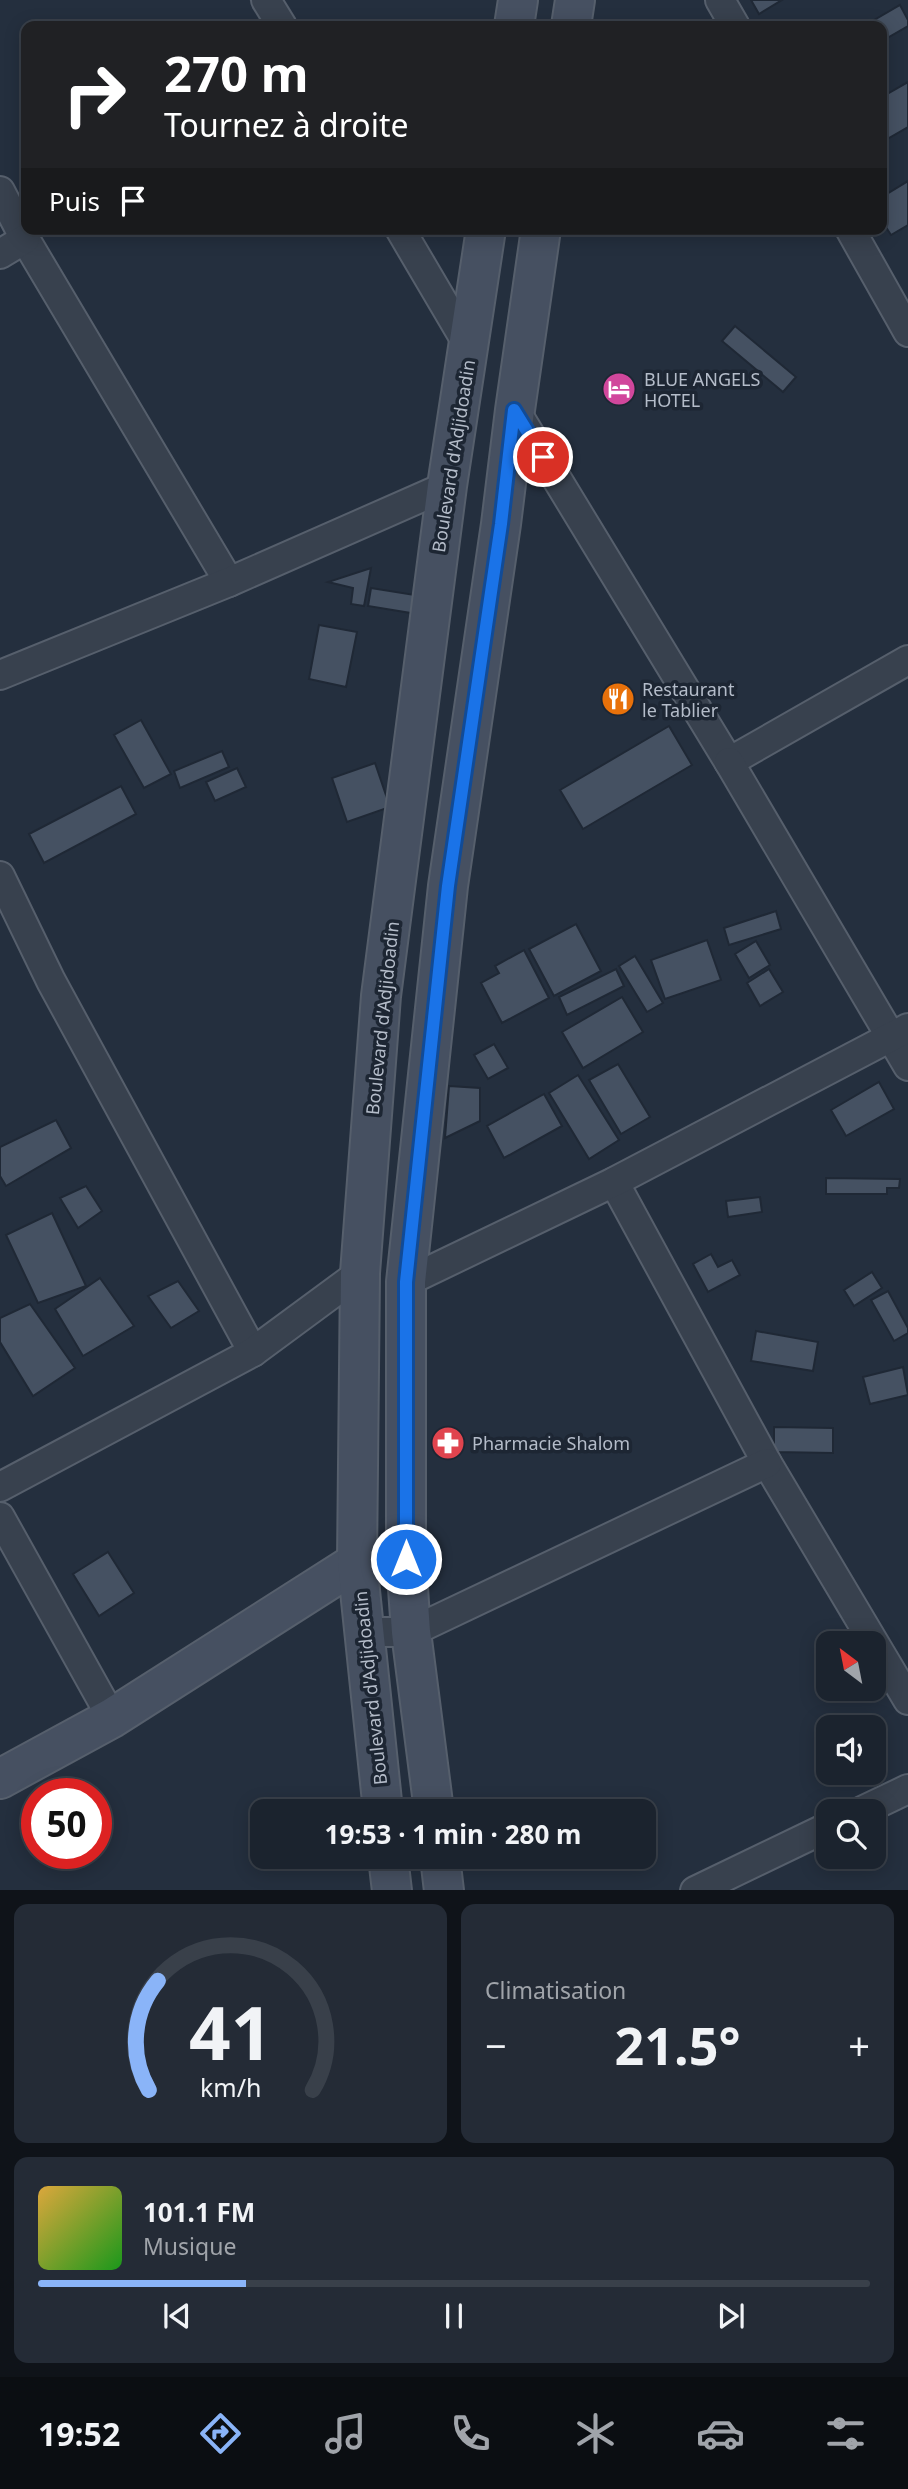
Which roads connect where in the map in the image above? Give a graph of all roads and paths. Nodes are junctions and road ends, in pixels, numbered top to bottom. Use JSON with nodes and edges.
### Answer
{"nodes":[{"id":1,"x":266,"y":0,"type":"edge"},
{"id":2,"x":518,"y":0,"type":"edge"},
{"id":3,"x":575,"y":0,"type":"edge"},
{"id":4,"x":720,"y":0,"type":"edge"},
{"id":5,"x":279,"y":21,"type":"edge"},
{"id":6,"x":515,"y":21,"type":"edge"},
{"id":7,"x":572,"y":21,"type":"edge"},
{"id":8,"x":732,"y":21,"type":"edge"},
{"id":9,"x":0,"y":191,"type":"edge"},
{"id":10,"x":21,"y":231,"type":"edge"},
{"id":11,"x":23,"y":235,"type":"edge"},
{"id":12,"x":404,"y":235,"type":"edge"},
{"id":13,"x":485,"y":235,"type":"edge"},
{"id":14,"x":540,"y":235,"type":"edge"},
{"id":15,"x":853,"y":235,"type":"edge"},
{"id":16,"x":25,"y":239,"type":"junction"},
{"id":17,"x":0,"y":254,"type":"edge"},
{"id":18,"x":908,"y":332,"type":"edge"},
{"id":19,"x":470,"y":348,"type":"junction"},
{"id":20,"x":514,"y":410,"type":"junction"},
{"id":21,"x":447,"y":486,"type":"junction"},
{"id":22,"x":229,"y":582,"type":"junction"},
{"id":23,"x":908,"y":660,"type":"edge"},
{"id":24,"x":0,"y":675,"type":"edge"},
{"id":25,"x":729,"y":762,"type":"junction"},
{"id":26,"x":0,"y":876,"type":"edge"},
{"id":27,"x":900,"y":1033,"type":"edge"},
{"id":28,"x":908,"y":1066,"type":"edge"},
{"id":29,"x":614,"y":1182,"type":"junction"},
{"id":30,"x":360,"y":1272,"type":"junction"},
{"id":31,"x":406,"y":1282,"type":"junction"},
{"id":32,"x":253,"y":1352,"type":"junction"},
{"id":33,"x":766,"y":1463,"type":"junction"},
{"id":34,"x":0,"y":1488,"type":"edge"},
{"id":35,"x":0,"y":1517,"type":"edge"},
{"id":36,"x":406,"y":1559,"type":"junction"},
{"id":37,"x":357,"y":1562,"type":"junction"},
{"id":38,"x":364,"y":1632,"type":"junction"},
{"id":39,"x":411,"y":1632,"type":"junction"},
{"id":40,"x":908,"y":1700,"type":"edge"},
{"id":41,"x":112,"y":1718,"type":"junction"},
{"id":42,"x":0,"y":1779,"type":"edge"},
{"id":43,"x":908,"y":1790,"type":"edge"},
{"id":44,"x":382,"y":1799,"type":"edge"},
{"id":45,"x":432,"y":1799,"type":"edge"},
{"id":46,"x":886,"y":1800,"type":"edge"},
{"id":47,"x":816,"y":1834,"type":"edge"},
{"id":48,"x":389,"y":1869,"type":"edge"},
{"id":49,"x":441,"y":1869,"type":"edge"},
{"id":50,"x":392,"y":1890,"type":"edge"},
{"id":51,"x":444,"y":1890,"type":"edge"},
{"id":52,"x":697,"y":1890,"type":"edge"}],
"edges":[{"from":1,"to":5,"type":"street"},
{"from":2,"to":6,"type":"main road"},
{"from":3,"to":7,"type":"main road"},
{"from":4,"to":8,"type":"street"},
{"from":9,"to":10,"type":"street"},
{"from":11,"to":16,"type":"street"},
{"from":12,"to":19,"type":"street"},
{"from":13,"to":19,"type":"main road","name":"Boulevard d'Adjidoadin"},
{"from":14,"to":20,"type":"main road"},
{"from":15,"to":18,"type":"street"},
{"from":16,"to":17,"type":"street"},
{"from":16,"to":22,"type":"street"},
{"from":19,"to":21,"type":"main road","name":"Boulevard d'Adjidoadin"},
{"from":20,"to":25,"type":"street"},
{"from":20,"to":31,"type":"main road"},
{"from":21,"to":22,"type":"street"},
{"from":21,"to":30,"type":"main road","name":"Boulevard d'Adjidoadin"},
{"from":22,"to":24,"type":"street"},
{"from":23,"to":25,"type":"street"},
{"from":25,"to":27,"type":"street"},
{"from":26,"to":32,"type":"street"},
{"from":27,"to":28,"type":"street"},
{"from":27,"to":29,"type":"street"},
{"from":29,"to":31,"type":"street"},
{"from":29,"to":33,"type":"street"},
{"from":30,"to":32,"type":"street"},
{"from":30,"to":37,"type":"main road","name":"Boulevard d'Adjidoadin"},
{"from":31,"to":36,"type":"main road"},
{"from":32,"to":34,"type":"street"},
{"from":33,"to":39,"type":"street"},
{"from":33,"to":40,"type":"street"},
{"from":35,"to":41,"type":"street"},
{"from":36,"to":37,"type":"main road"},
{"from":36,"to":39,"type":"main road"},
{"from":37,"to":38,"type":"main road","name":"Boulevard d'Adjidoadin"},
{"from":37,"to":41,"type":"main road"},
{"from":38,"to":39,"type":"street"},
{"from":38,"to":44,"type":"main road","name":"Boulevard d'Adjidoadin"},
{"from":39,"to":45,"type":"main road"},
{"from":41,"to":42,"type":"main road"},
{"from":43,"to":46,"type":"street"},
{"from":47,"to":52,"type":"street"},
{"from":48,"to":50,"type":"main road"},
{"from":49,"to":51,"type":"main road"}]}
